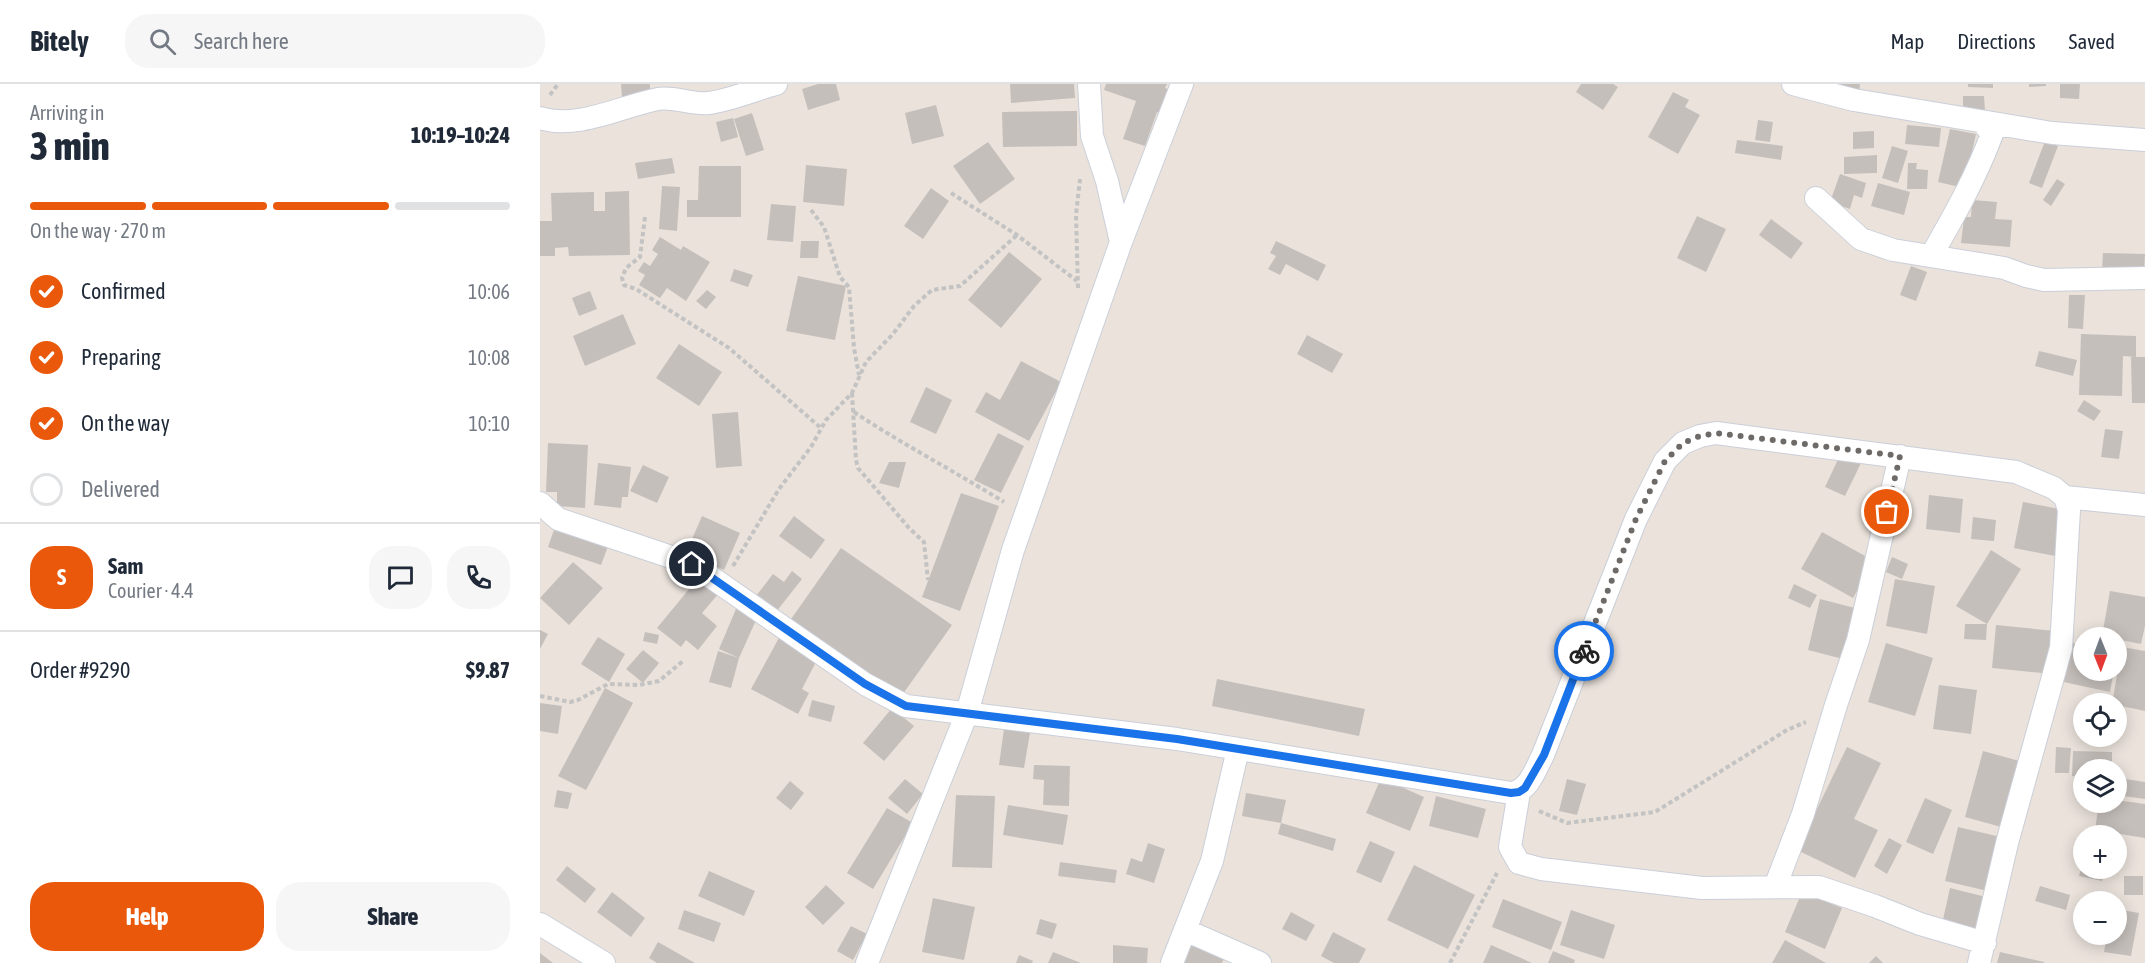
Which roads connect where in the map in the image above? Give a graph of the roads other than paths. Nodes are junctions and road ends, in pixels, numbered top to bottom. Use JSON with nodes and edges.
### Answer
{"nodes":[{"id":1,"x":776,"y":84,"type":"edge"},
{"id":2,"x":1089,"y":84,"type":"edge"},
{"id":3,"x":1182,"y":84,"type":"edge"},
{"id":4,"x":1793,"y":84,"type":"edge"},
{"id":5,"x":540,"y":118,"type":"edge"},
{"id":6,"x":1982,"y":122,"type":"junction"},
{"id":7,"x":2145,"y":140,"type":"edge"},
{"id":8,"x":1816,"y":198,"type":"dead end"},
{"id":9,"x":1121,"y":242,"type":"junction"},
{"id":10,"x":1931,"y":256,"type":"junction"},
{"id":11,"x":2145,"y":278,"type":"edge"},
{"id":12,"x":1900,"y":456,"type":"junction"},
{"id":13,"x":2065,"y":497,"type":"junction"},
{"id":14,"x":540,"y":503,"type":"edge"},
{"id":15,"x":2145,"y":505,"type":"edge"},
{"id":16,"x":967,"y":713,"type":"junction"},
{"id":17,"x":1238,"y":749,"type":"junction"},
{"id":18,"x":1519,"y":797,"type":"junction"},
{"id":19,"x":1775,"y":887,"type":"junction"},
{"id":20,"x":540,"y":924,"type":"edge"},
{"id":21,"x":1185,"y":930,"type":"junction"},
{"id":22,"x":1982,"y":953,"type":"edge"},
{"id":23,"x":604,"y":963,"type":"edge"},
{"id":24,"x":867,"y":963,"type":"edge"},
{"id":25,"x":1172,"y":963,"type":"edge"},
{"id":26,"x":1260,"y":963,"type":"edge"}],
"edges":[{"from":1,"to":5,"type":"street"},
{"from":2,"to":9,"type":"street"},
{"from":3,"to":9,"type":"street"},
{"from":4,"to":6,"type":"street"},
{"from":6,"to":7,"type":"street"},
{"from":6,"to":10,"type":"street"},
{"from":8,"to":10,"type":"street"},
{"from":9,"to":16,"type":"street"},
{"from":10,"to":11,"type":"street"},
{"from":12,"to":13,"type":"street"},
{"from":12,"to":18,"type":"street"},
{"from":12,"to":19,"type":"street"},
{"from":13,"to":15,"type":"street"},
{"from":13,"to":22,"type":"street"},
{"from":14,"to":16,"type":"street"},
{"from":16,"to":17,"type":"street"},
{"from":16,"to":24,"type":"street"},
{"from":17,"to":18,"type":"street"},
{"from":17,"to":21,"type":"street"},
{"from":18,"to":19,"type":"street"},
{"from":19,"to":22,"type":"street"},
{"from":20,"to":23,"type":"street"},
{"from":21,"to":25,"type":"street"},
{"from":21,"to":26,"type":"street"}]}
